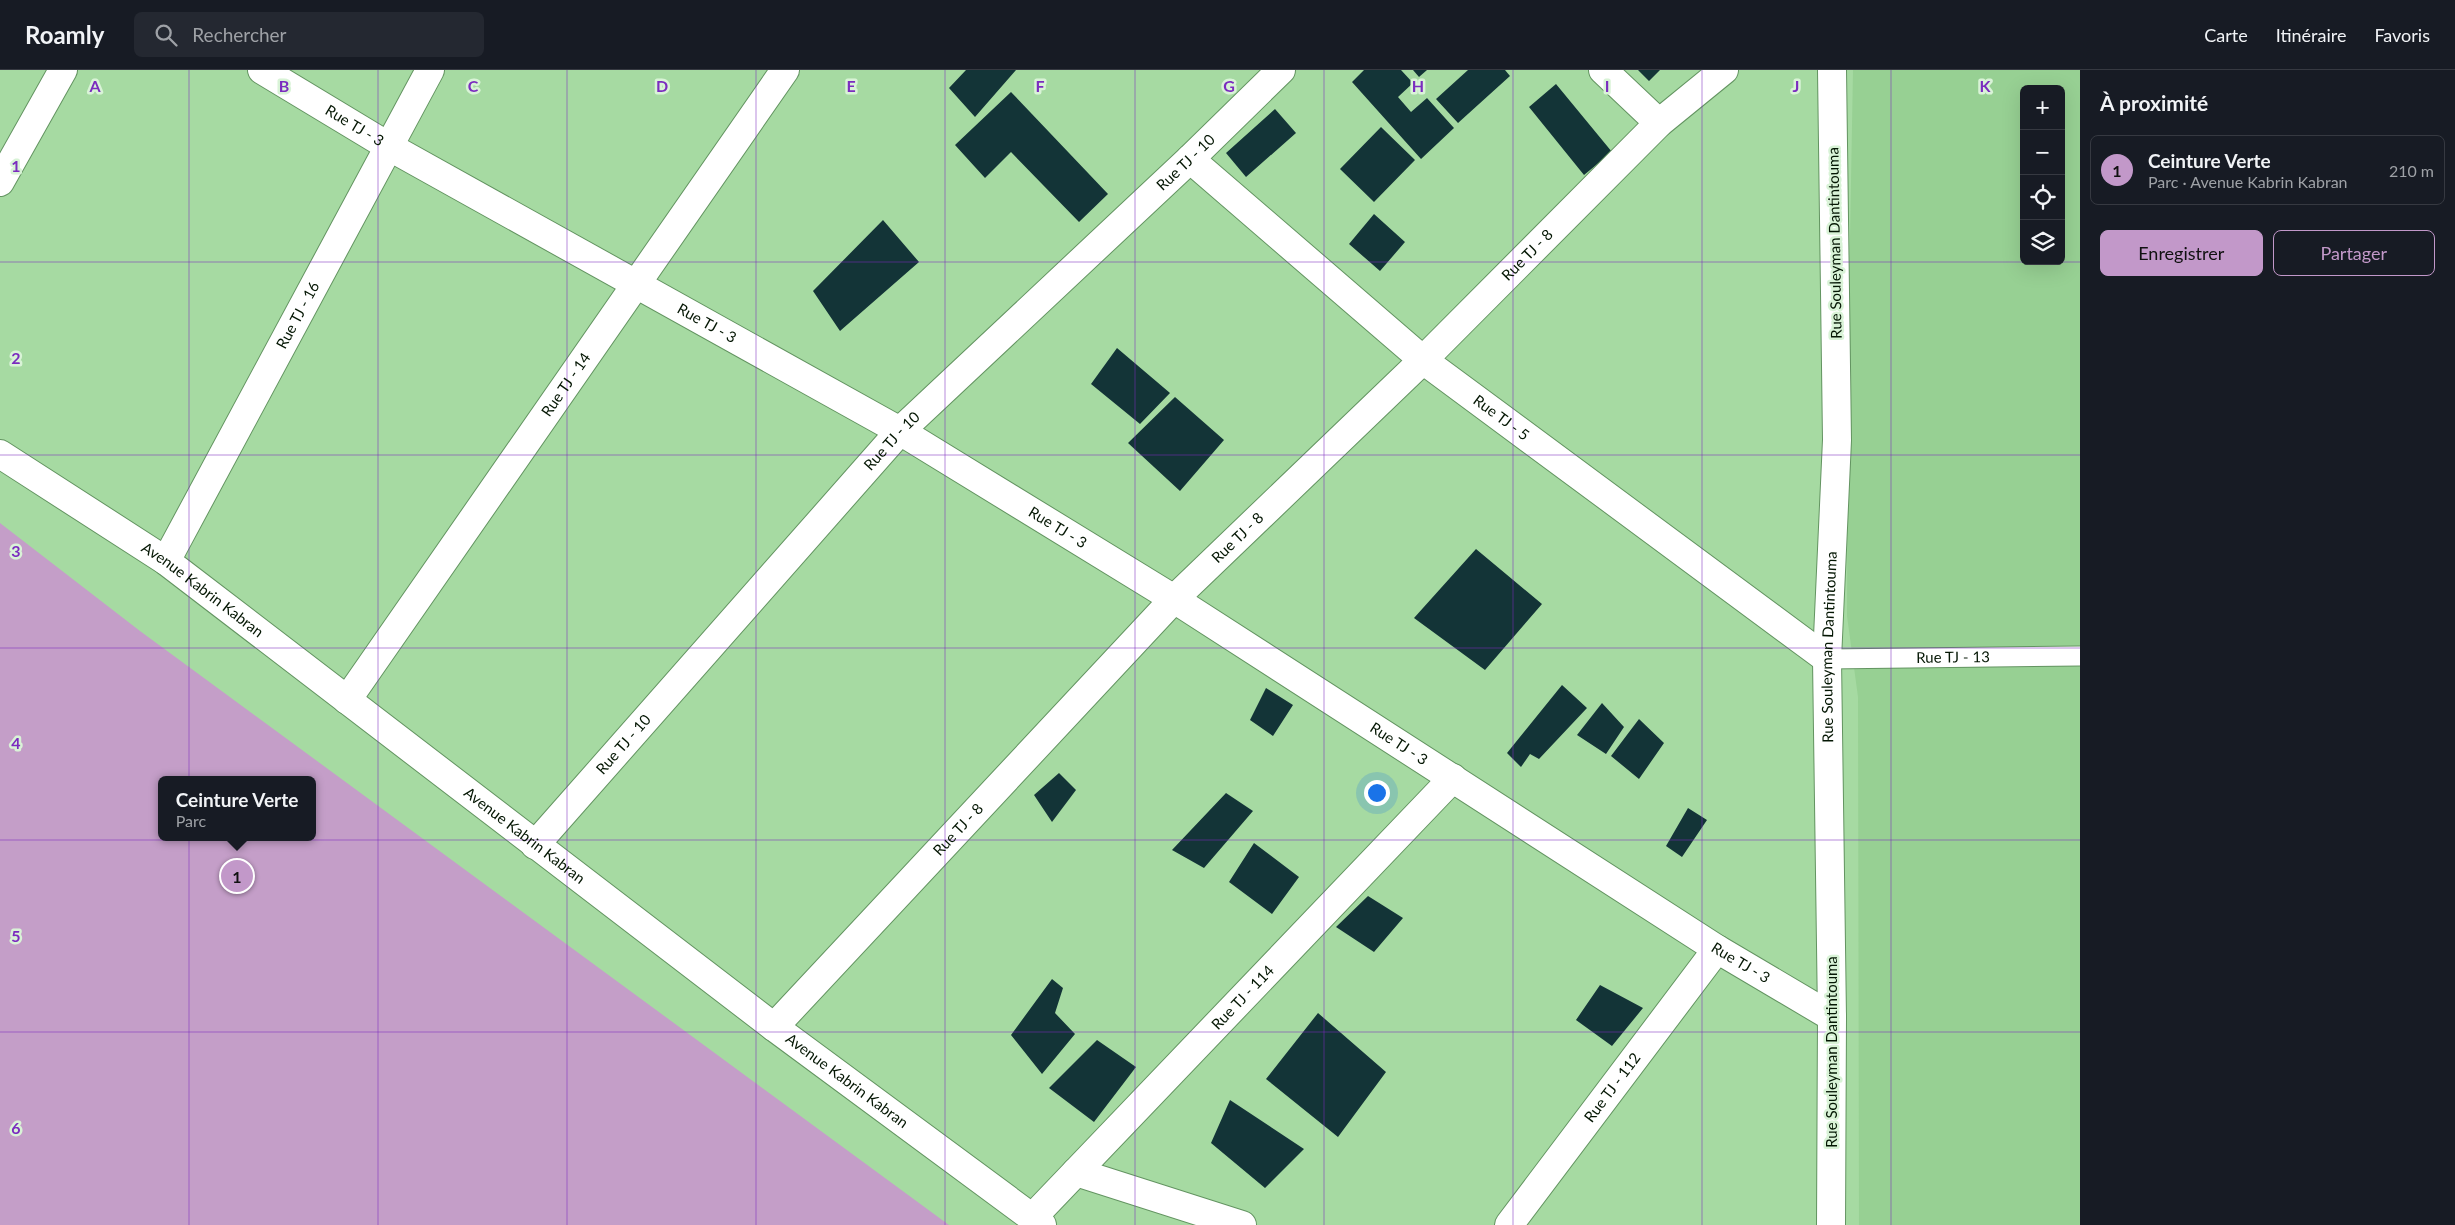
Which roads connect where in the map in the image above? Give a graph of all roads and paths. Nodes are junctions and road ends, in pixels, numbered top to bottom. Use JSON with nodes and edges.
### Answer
{"nodes":[{"id":1,"x":63,"y":70,"type":"edge"},
{"id":2,"x":262,"y":70,"type":"edge"},
{"id":3,"x":430,"y":70,"type":"edge"},
{"id":4,"x":786,"y":70,"type":"edge"},
{"id":5,"x":1281,"y":70,"type":"edge"},
{"id":6,"x":1603,"y":70,"type":"edge"},
{"id":7,"x":1724,"y":70,"type":"edge"},
{"id":8,"x":1832,"y":70,"type":"edge"},
{"id":9,"x":1659,"y":123,"type":"junction"},
{"id":10,"x":388,"y":146,"type":"junction"},
{"id":11,"x":1190,"y":160,"type":"junction"},
{"id":12,"x":0,"y":182,"type":"edge"},
{"id":13,"x":636,"y":284,"type":"junction"},
{"id":14,"x":1423,"y":360,"type":"junction"},
{"id":15,"x":900,"y":431,"type":"junction"},
{"id":16,"x":0,"y":454,"type":"edge"},
{"id":17,"x":166,"y":561,"type":"junction"},
{"id":18,"x":1174,"y":598,"type":"junction"},
{"id":19,"x":2080,"y":656,"type":"edge"},
{"id":20,"x":1827,"y":659,"type":"junction"},
{"id":21,"x":347,"y":700,"type":"junction"},
{"id":22,"x":1453,"y":778,"type":"junction"},
{"id":23,"x":536,"y":845,"type":"junction"},
{"id":24,"x":1718,"y":949,"type":"junction"},
{"id":25,"x":1832,"y":1017,"type":"junction"},
{"id":26,"x":774,"y":1027,"type":"junction"},
{"id":27,"x":1076,"y":1172,"type":"junction"},
{"id":28,"x":1037,"y":1221,"type":"edge"},
{"id":29,"x":1242,"y":1225,"type":"edge"},
{"id":30,"x":1509,"y":1225,"type":"edge"},
{"id":31,"x":1831,"y":1225,"type":"edge"}],
"edges":[{"from":1,"to":12,"type":"street"},
{"from":2,"to":10,"type":"street","name":"Rue TJ - 3"},
{"from":3,"to":10,"type":"street","name":"Rue TJ - 16"},
{"from":4,"to":13,"type":"street","name":"Rue TJ - 14"},
{"from":5,"to":11,"type":"street","name":"Rue TJ - 10"},
{"from":6,"to":9,"type":"street"},
{"from":7,"to":9,"type":"street","name":"Rue TJ - 8"},
{"from":8,"to":20,"type":"street","name":"Rue Souleyman Dantintouma"},
{"from":9,"to":14,"type":"street","name":"Rue TJ - 8"},
{"from":10,"to":13,"type":"street","name":"Rue TJ - 3"},
{"from":10,"to":17,"type":"street","name":"Rue TJ - 16"},
{"from":11,"to":14,"type":"street","name":"Rue TJ - 5"},
{"from":11,"to":15,"type":"street","name":"Rue TJ - 10"},
{"from":13,"to":15,"type":"street","name":"Rue TJ - 3"},
{"from":13,"to":21,"type":"street","name":"Rue TJ - 14"},
{"from":14,"to":18,"type":"street","name":"Rue TJ - 8"},
{"from":14,"to":20,"type":"street","name":"Rue TJ - 5"},
{"from":15,"to":18,"type":"street","name":"Rue TJ - 3"},
{"from":15,"to":23,"type":"street","name":"Rue TJ - 10"},
{"from":16,"to":17,"type":"street","name":"Avenue Kabrin Kabran"},
{"from":17,"to":21,"type":"street","name":"Avenue Kabrin Kabran"},
{"from":18,"to":22,"type":"street","name":"Rue TJ - 3"},
{"from":18,"to":26,"type":"street","name":"Rue TJ - 8"},
{"from":19,"to":20,"type":"lane","name":"Rue TJ - 13"},
{"from":20,"to":25,"type":"street","name":"Rue Souleyman Dantintouma"},
{"from":21,"to":23,"type":"street","name":"Avenue Kabrin Kabran"},
{"from":22,"to":24,"type":"street","name":"Rue TJ - 3"},
{"from":22,"to":27,"type":"street","name":"Rue TJ - 114"},
{"from":23,"to":26,"type":"street","name":"Avenue Kabrin Kabran"},
{"from":24,"to":25,"type":"street","name":"Rue TJ - 3"},
{"from":24,"to":30,"type":"street","name":"Rue TJ - 112"},
{"from":25,"to":31,"type":"street","name":"Rue Souleyman Dantintouma"},
{"from":26,"to":28,"type":"street","name":"Avenue Kabrin Kabran"},
{"from":27,"to":28,"type":"street","name":"Rue TJ - 114"},
{"from":27,"to":29,"type":"street"}]}
